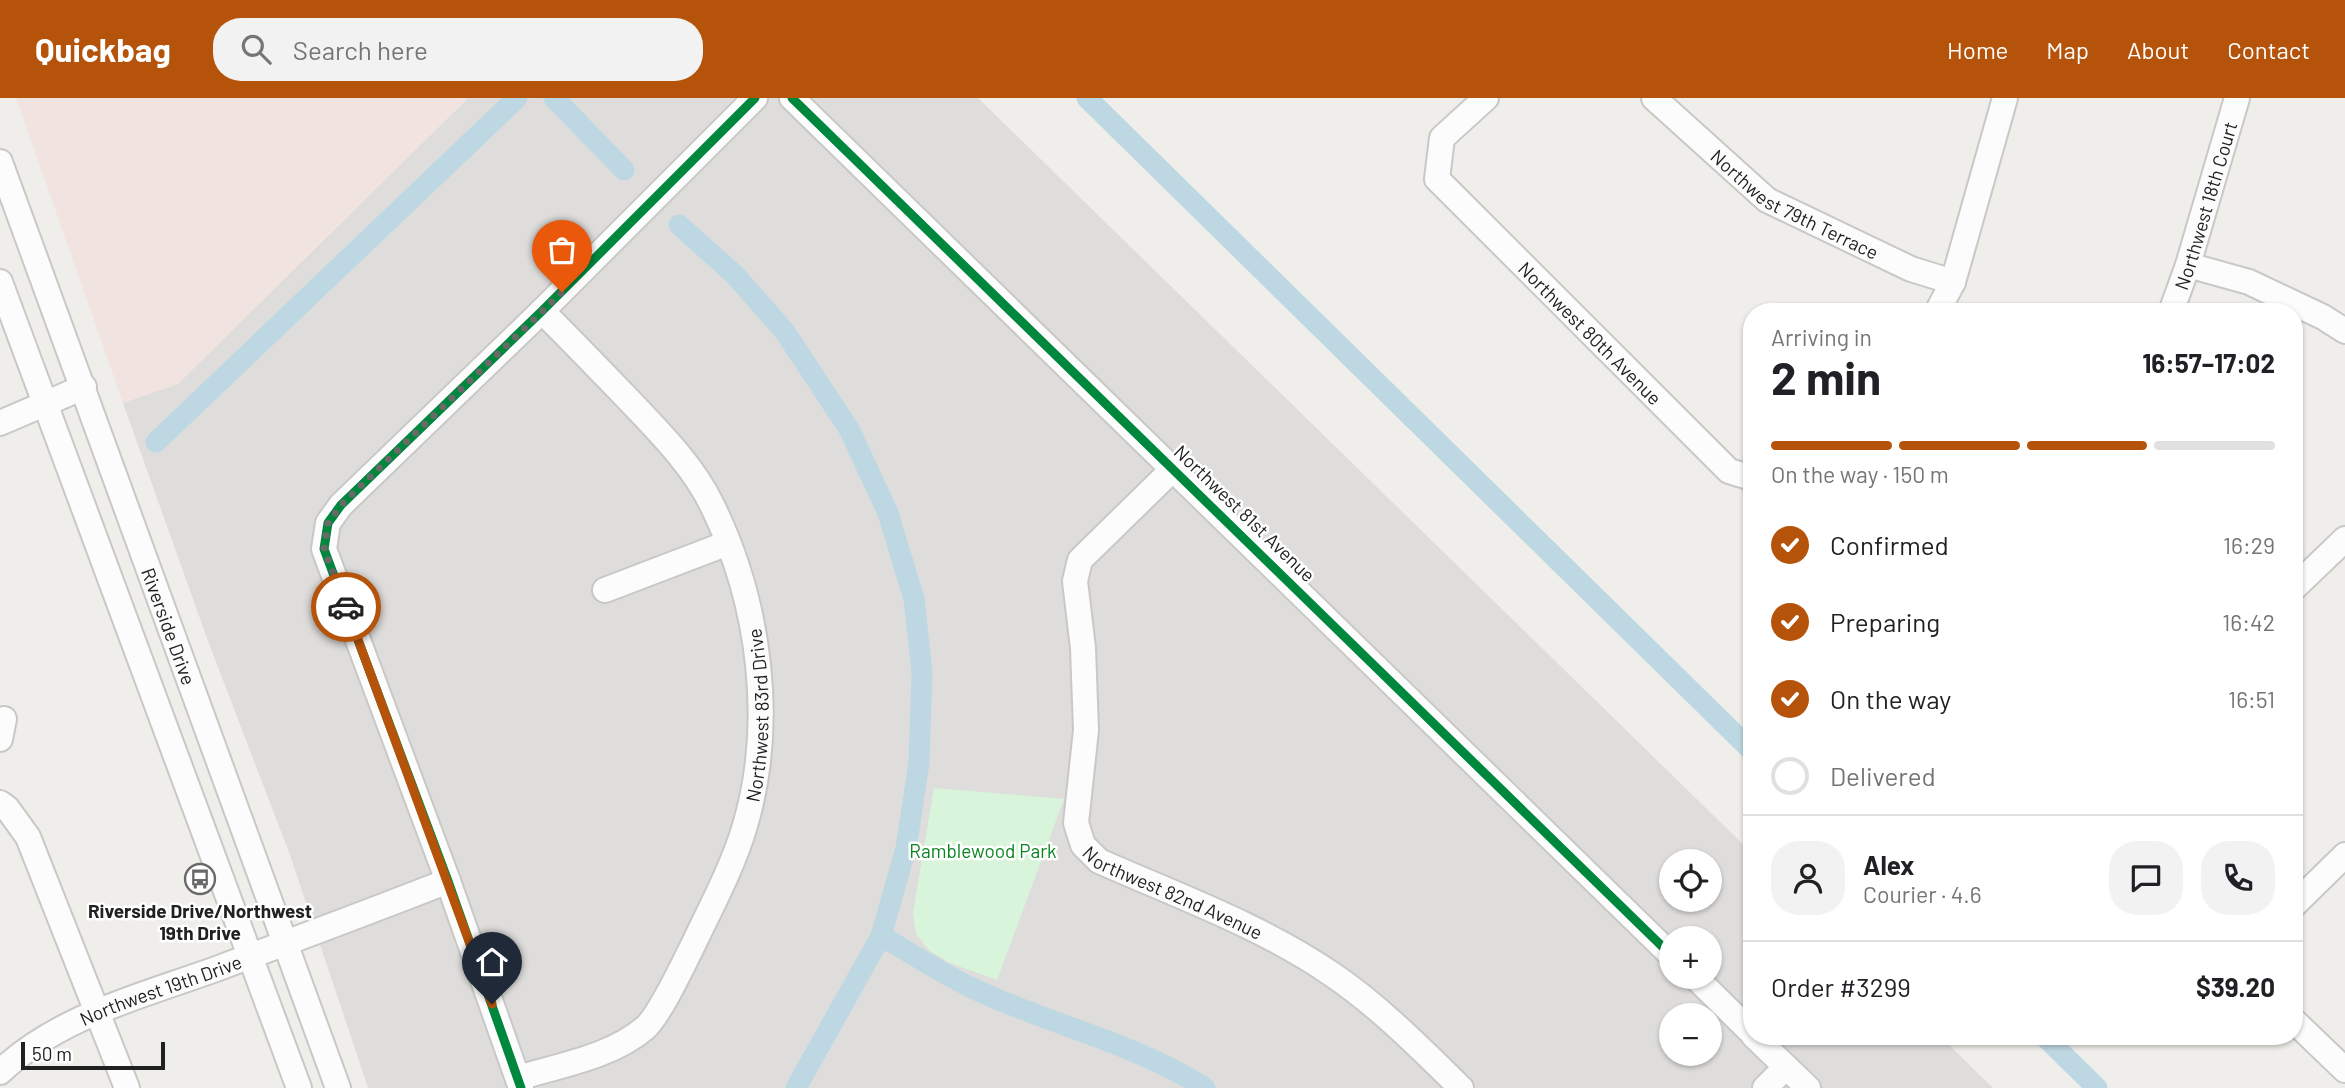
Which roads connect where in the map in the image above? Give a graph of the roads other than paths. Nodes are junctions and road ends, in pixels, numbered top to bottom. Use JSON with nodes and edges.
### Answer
{"nodes":[{"id":1,"x":755,"y":98,"type":"edge"},
{"id":2,"x":792,"y":98,"type":"edge"},
{"id":3,"x":1486,"y":98,"type":"edge"},
{"id":4,"x":1654,"y":98,"type":"edge"},
{"id":5,"x":2005,"y":98,"type":"edge"},
{"id":6,"x":2237,"y":98,"type":"edge"},
{"id":7,"x":0,"y":162,"type":"edge"},
{"id":8,"x":2188,"y":265,"type":"junction"},
{"id":9,"x":0,"y":282,"type":"edge"},
{"id":10,"x":1953,"y":282,"type":"junction"},
{"id":11,"x":1942,"y":303,"type":"edge"},
{"id":12,"x":2174,"y":303,"type":"edge"},
{"id":13,"x":2293,"y":303,"type":"edge"},
{"id":14,"x":2303,"y":308,"type":"edge"},
{"id":15,"x":542,"y":311,"type":"junction"},
{"id":16,"x":2345,"y":331,"type":"edge"},
{"id":17,"x":83,"y":387,"type":"junction"},
{"id":18,"x":44,"y":403,"type":"junction"},
{"id":19,"x":0,"y":423,"type":"edge"},
{"id":20,"x":1174,"y":468,"type":"junction"},
{"id":21,"x":1743,"y":475,"type":"edge"},
{"id":22,"x":2345,"y":539,"type":"edge"},
{"id":23,"x":728,"y":543,"type":"junction"},
{"id":24,"x":2303,"y":579,"type":"edge"},
{"id":25,"x":605,"y":590,"type":"dead end"},
{"id":26,"x":0,"y":803,"type":"edge"},
{"id":27,"x":2345,"y":855,"type":"edge"},
{"id":28,"x":448,"y":881,"type":"junction"},
{"id":29,"x":2303,"y":896,"type":"edge"},
{"id":30,"x":285,"y":942,"type":"junction"},
{"id":31,"x":1659,"y":943,"type":"edge"},
{"id":32,"x":249,"y":956,"type":"junction"},
{"id":33,"x":1707,"y":989,"type":"edge"},
{"id":34,"x":96,"y":1012,"type":"junction"},
{"id":35,"x":1743,"y":1025,"type":"edge"},
{"id":36,"x":2303,"y":1030,"type":"edge"},
{"id":37,"x":1763,"y":1045,"type":"edge"},
{"id":38,"x":1786,"y":1067,"type":"junction"},
{"id":39,"x":2345,"y":1070,"type":"edge"},
{"id":40,"x":0,"y":1072,"type":"edge"},
{"id":41,"x":520,"y":1083,"type":"edge"},
{"id":42,"x":127,"y":1088,"type":"edge"},
{"id":43,"x":299,"y":1088,"type":"edge"},
{"id":44,"x":338,"y":1088,"type":"edge"},
{"id":45,"x":1461,"y":1088,"type":"edge"},
{"id":46,"x":1765,"y":1088,"type":"edge"},
{"id":47,"x":1808,"y":1088,"type":"edge"}],
"edges":[{"from":1,"to":15,"type":"street"},
{"from":2,"to":20,"type":"street","name":"Northwest 81st Avenue"},
{"from":3,"to":21,"type":"street","name":"Northwest 80th Avenue"},
{"from":4,"to":10,"type":"street","name":"Northwest 79th Terrace"},
{"from":5,"to":10,"type":"street"},
{"from":6,"to":8,"type":"street","name":"Northwest 18th Court"},
{"from":7,"to":17,"type":"street","name":"Riverside Drive"},
{"from":8,"to":12,"type":"street","name":"Northwest 18th Court"},
{"from":8,"to":13,"type":"street"},
{"from":9,"to":18,"type":"street","name":"Riverside Drive"},
{"from":10,"to":11,"type":"street"},
{"from":14,"to":16,"type":"street"},
{"from":15,"to":23,"type":"street","name":"Northwest 83rd Drive"},
{"from":15,"to":28,"type":"street"},
{"from":17,"to":18,"type":"street"},
{"from":17,"to":30,"type":"street","name":"Riverside Drive"},
{"from":18,"to":19,"type":"street"},
{"from":18,"to":32,"type":"street","name":"Riverside Drive"},
{"from":20,"to":31,"type":"street","name":"Northwest 81st Avenue"},
{"from":20,"to":45,"type":"street","name":"Northwest 82nd Avenue"},
{"from":22,"to":24,"type":"street"},
{"from":23,"to":25,"type":"street"},
{"from":23,"to":41,"type":"street","name":"Northwest 83rd Drive"},
{"from":26,"to":34,"type":"street"},
{"from":27,"to":29,"type":"street"},
{"from":28,"to":30,"type":"street","name":"Northwest 19th Drive"},
{"from":28,"to":41,"type":"street"},
{"from":30,"to":32,"type":"street","name":"Northwest 19th Drive"},
{"from":30,"to":44,"type":"street","name":"Riverside Drive"},
{"from":32,"to":34,"type":"street","name":"Northwest 19th Drive"},
{"from":32,"to":43,"type":"street","name":"Riverside Drive"},
{"from":33,"to":35,"type":"street"},
{"from":34,"to":40,"type":"street","name":"Northwest 19th Drive"},
{"from":34,"to":42,"type":"street"},
{"from":36,"to":39,"type":"street"},
{"from":37,"to":38,"type":"street"},
{"from":38,"to":46,"type":"street"},
{"from":38,"to":47,"type":"street"}]}
